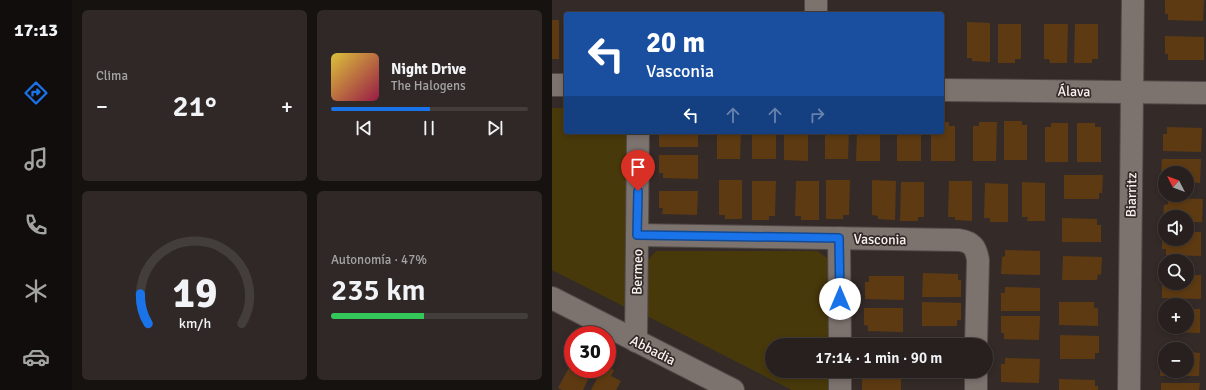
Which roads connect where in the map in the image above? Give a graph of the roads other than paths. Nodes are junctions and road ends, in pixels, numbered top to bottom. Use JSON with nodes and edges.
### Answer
{"nodes":[{"id":1,"x":816,"y":0,"type":"edge"},
{"id":2,"x":1133,"y":0,"type":"edge"},
{"id":3,"x":816,"y":12,"type":"edge"},
{"id":4,"x":552,"y":85,"type":"edge"},
{"id":5,"x":564,"y":85,"type":"edge"},
{"id":6,"x":944,"y":90,"type":"edge"},
{"id":7,"x":1132,"y":92,"type":"junction"},
{"id":8,"x":1206,"y":92,"type":"edge"},
{"id":9,"x":638,"y":134,"type":"edge"},
{"id":10,"x":637,"y":235,"type":"junction"},
{"id":11,"x":839,"y":238,"type":"junction"},
{"id":12,"x":552,"y":298,"type":"edge"},
{"id":13,"x":840,"y":338,"type":"edge"},
{"id":14,"x":976,"y":338,"type":"edge"},
{"id":15,"x":636,"y":341,"type":"junction"},
{"id":16,"x":840,"y":378,"type":"edge"},
{"id":17,"x":976,"y":378,"type":"edge"},
{"id":18,"x":733,"y":390,"type":"edge"},
{"id":19,"x":840,"y":390,"type":"edge"},
{"id":20,"x":976,"y":390,"type":"edge"},
{"id":21,"x":1129,"y":390,"type":"edge"}],
"edges":[{"from":1,"to":3,"type":"street"},
{"from":2,"to":7,"type":"street","name":"Biarritz"},
{"from":4,"to":5,"type":"street"},
{"from":6,"to":7,"type":"street","name":"Álava"},
{"from":7,"to":8,"type":"street","name":"Álava"},
{"from":7,"to":21,"type":"street","name":"Biarritz"},
{"from":9,"to":10,"type":"street","name":"Bermeo"},
{"from":10,"to":11,"type":"street","name":"Vasconia"},
{"from":10,"to":15,"type":"street","name":"Bermeo"},
{"from":11,"to":13,"type":"street"},
{"from":11,"to":14,"type":"street","name":"Vasconia"},
{"from":12,"to":15,"type":"street","name":"Abbadia"},
{"from":15,"to":18,"type":"street","name":"Abbadia"},
{"from":16,"to":19,"type":"street"},
{"from":17,"to":20,"type":"street"}]}
